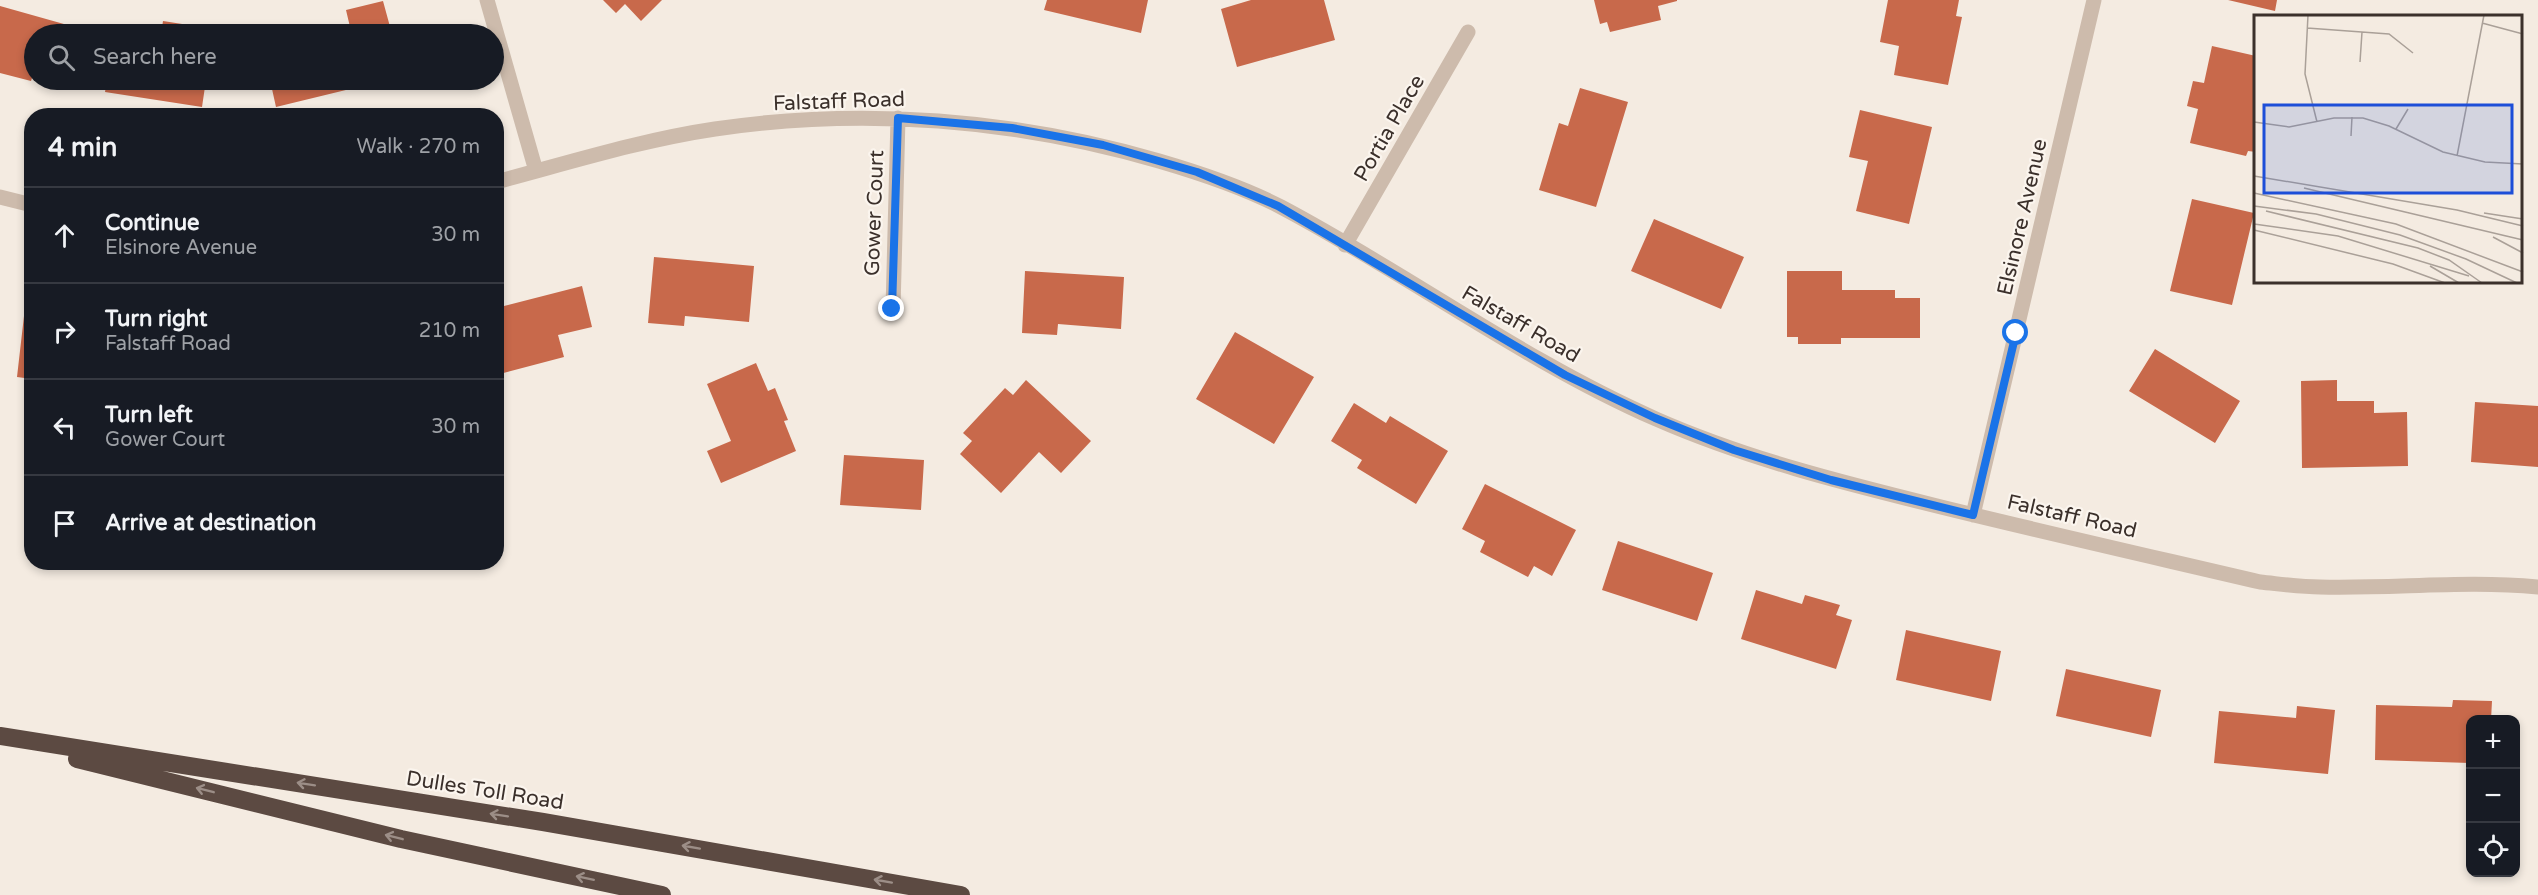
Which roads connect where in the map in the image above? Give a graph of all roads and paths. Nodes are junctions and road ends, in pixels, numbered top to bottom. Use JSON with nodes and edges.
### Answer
{"nodes":[{"id":1,"x":487,"y":0,"type":"edge"},
{"id":2,"x":2094,"y":0,"type":"edge"},
{"id":3,"x":494,"y":24,"type":"edge"},
{"id":4,"x":1468,"y":32,"type":"dead end"},
{"id":5,"x":504,"y":59,"type":"edge"},
{"id":6,"x":898,"y":118,"type":"junction"},
{"id":7,"x":536,"y":171,"type":"junction"},
{"id":8,"x":504,"y":180,"type":"edge"},
{"id":9,"x":0,"y":197,"type":"edge"},
{"id":10,"x":24,"y":203,"type":"edge"},
{"id":11,"x":1346,"y":244,"type":"junction"},
{"id":12,"x":892,"y":309,"type":"dead end"},
{"id":13,"x":1973,"y":515,"type":"junction"},
{"id":14,"x":2538,"y":587,"type":"edge"},
{"id":15,"x":0,"y":738,"type":"edge"},
{"id":16,"x":662,"y":895,"type":"edge"},
{"id":17,"x":962,"y":895,"type":"edge"}],
"edges":[{"from":1,"to":3,"type":"street"},
{"from":2,"to":13,"type":"street","name":"Elsinore Avenue"},
{"from":4,"to":11,"type":"street","name":"Portia Place"},
{"from":5,"to":7,"type":"street"},
{"from":6,"to":7,"type":"street","name":"Falstaff Road"},
{"from":6,"to":11,"type":"street","name":"Falstaff Road"},
{"from":6,"to":12,"type":"street","name":"Gower Court"},
{"from":7,"to":8,"type":"street","name":"Falstaff Road"},
{"from":9,"to":10,"type":"street"},
{"from":11,"to":13,"type":"street","name":"Falstaff Road"},
{"from":13,"to":14,"type":"street","name":"Falstaff Road"},
{"from":16,"to":15,"type":"highway","one_way":true},
{"from":17,"to":15,"type":"highway","name":"Dulles Toll Road","one_way":true}]}
